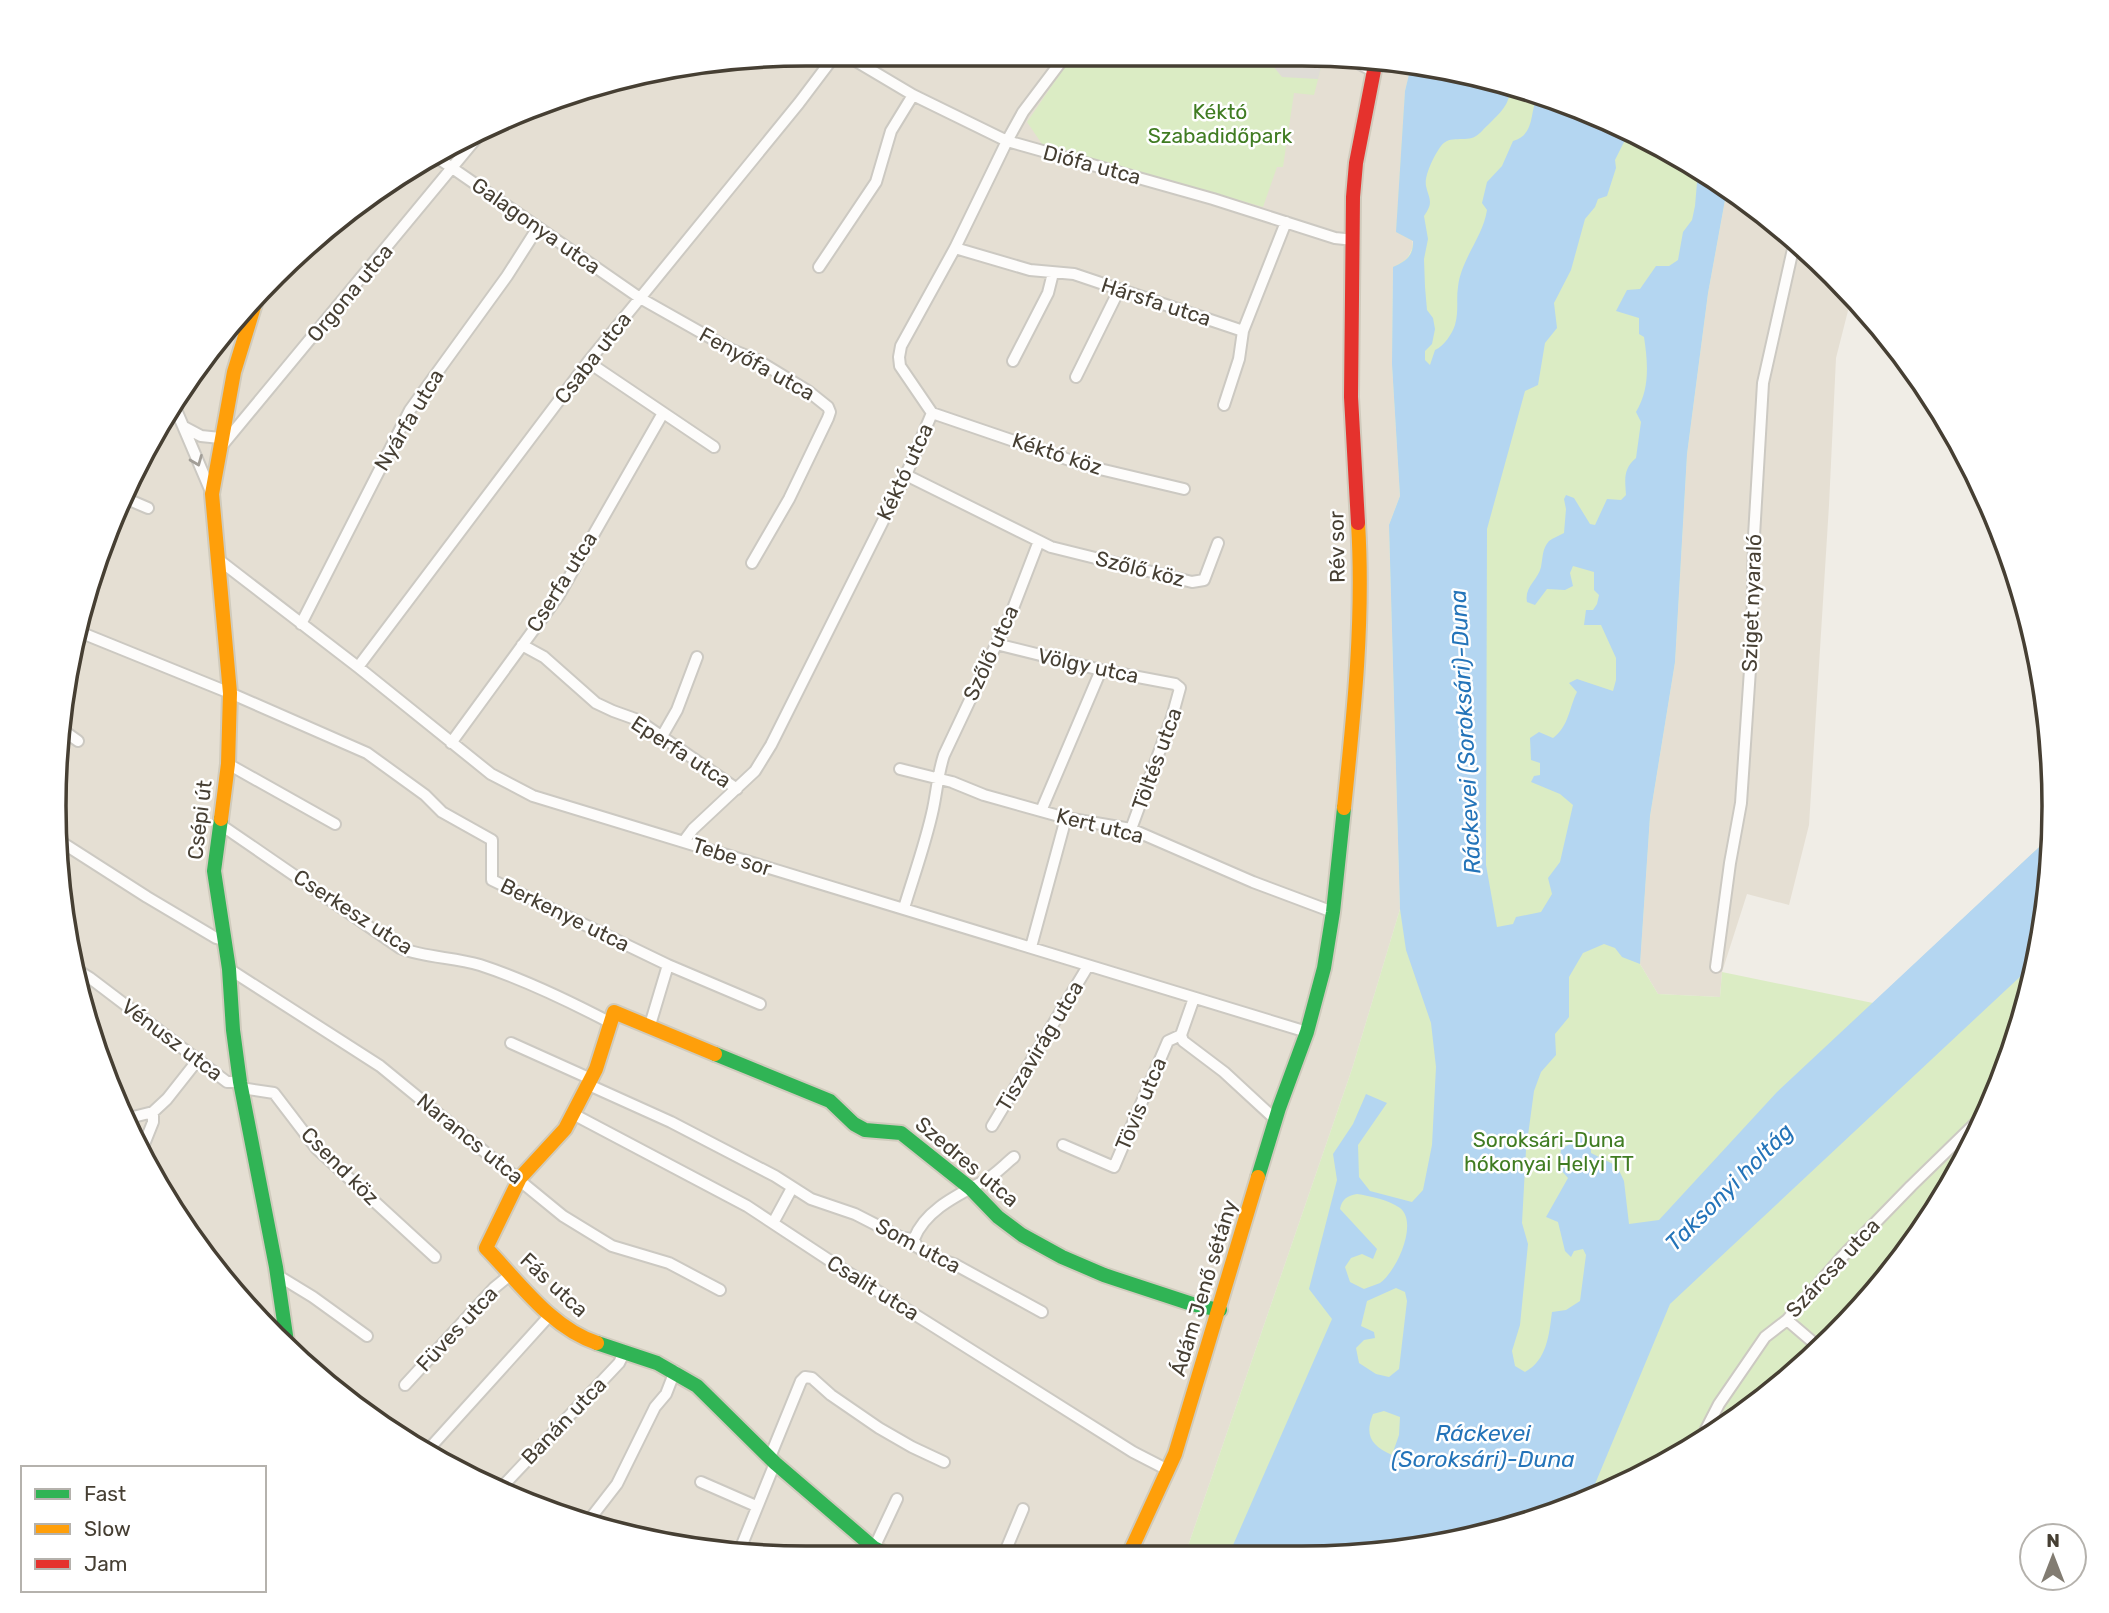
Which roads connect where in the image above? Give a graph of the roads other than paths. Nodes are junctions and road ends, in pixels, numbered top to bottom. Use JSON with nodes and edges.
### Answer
{"nodes":[{"id":1,"x":827,"y":66,"type":"edge"},
{"id":2,"x":864,"y":66,"type":"edge"},
{"id":3,"x":1058,"y":66,"type":"edge"},
{"id":4,"x":1374,"y":70,"type":"edge"},
{"id":5,"x":913,"y":95,"type":"junction"},
{"id":6,"x":1007,"y":141,"type":"junction"},
{"id":7,"x":468,"y":149,"type":"edge"},
{"id":8,"x":444,"y":162,"type":"edge"},
{"id":9,"x":453,"y":167,"type":"junction"},
{"id":10,"x":1286,"y":222,"type":"junction"},
{"id":11,"x":537,"y":229,"type":"junction"},
{"id":12,"x":1353,"y":240,"type":"junction"},
{"id":13,"x":955,"y":248,"type":"junction"},
{"id":14,"x":1792,"y":252,"type":"edge"},
{"id":15,"x":818,"y":267,"type":"dead end"},
{"id":16,"x":1053,"y":273,"type":"junction"},
{"id":17,"x":1119,"y":290,"type":"junction"},
{"id":18,"x":640,"y":298,"type":"junction"},
{"id":19,"x":250,"y":319,"type":"edge"},
{"id":20,"x":1243,"y":331,"type":"junction"},
{"id":21,"x":1013,"y":361,"type":"dead end"},
{"id":22,"x":588,"y":362,"type":"junction"},
{"id":23,"x":1076,"y":377,"type":"dead end"},
{"id":24,"x":1224,"y":405,"type":"dead end"},
{"id":25,"x":663,"y":413,"type":"junction"},
{"id":26,"x":932,"y":413,"type":"junction"},
{"id":27,"x":179,"y":415,"type":"edge"},
{"id":28,"x":184,"y":427,"type":"junction"},
{"id":29,"x":220,"y":444,"type":"junction"},
{"id":30,"x":714,"y":447,"type":"dead end"},
{"id":31,"x":906,"y":475,"type":"junction"},
{"id":32,"x":1184,"y":489,"type":"dead end"},
{"id":33,"x":212,"y":494,"type":"junction"},
{"id":34,"x":133,"y":501,"type":"edge"},
{"id":35,"x":148,"y":508,"type":"dead end"},
{"id":36,"x":1039,"y":541,"type":"junction"},
{"id":37,"x":1218,"y":543,"type":"dead end"},
{"id":38,"x":219,"y":560,"type":"junction"},
{"id":39,"x":752,"y":564,"type":"dead end"},
{"id":40,"x":301,"y":624,"type":"junction"},
{"id":41,"x":87,"y":635,"type":"edge"},
{"id":42,"x":996,"y":644,"type":"junction"},
{"id":43,"x":522,"y":645,"type":"junction"},
{"id":44,"x":697,"y":657,"type":"dead end"},
{"id":45,"x":358,"y":667,"type":"junction"},
{"id":46,"x":1101,"y":670,"type":"junction"},
{"id":47,"x":1180,"y":688,"type":"joint"},
{"id":48,"x":230,"y":693,"type":"junction"},
{"id":49,"x":70,"y":736,"type":"edge"},
{"id":50,"x":661,"y":738,"type":"junction"},
{"id":51,"x":78,"y":741,"type":"dead end"},
{"id":52,"x":452,"y":743,"type":"junction"},
{"id":53,"x":228,"y":764,"type":"junction"},
{"id":54,"x":900,"y":769,"type":"dead end"},
{"id":55,"x":937,"y":779,"type":"junction"},
{"id":56,"x":737,"y":789,"type":"junction"},
{"id":57,"x":1041,"y":811,"type":"junction"},
{"id":58,"x":1066,"y":818,"type":"junction"},
{"id":59,"x":335,"y":824,"type":"dead end"},
{"id":60,"x":221,"y":825,"type":"junction"},
{"id":61,"x":1131,"y":829,"type":"junction"},
{"id":62,"x":684,"y":841,"type":"junction"},
{"id":63,"x":68,"y":846,"type":"edge"},
{"id":64,"x":904,"y":908,"type":"junction"},
{"id":65,"x":1333,"y":912,"type":"junction"},
{"id":66,"x":224,"y":940,"type":"junction"},
{"id":67,"x":1031,"y":947,"type":"junction"},
{"id":68,"x":668,"y":965,"type":"junction"},
{"id":69,"x":1088,"y":966,"type":"junction"},
{"id":70,"x":1716,"y":967,"type":"dead end"},
{"id":71,"x":229,"y":970,"type":"junction"},
{"id":72,"x":87,"y":976,"type":"edge"},
{"id":73,"x":1194,"y":998,"type":"junction"},
{"id":74,"x":760,"y":1004,"type":"dead end"},
{"id":75,"x":612,"y":1017,"type":"junction"},
{"id":76,"x":650,"y":1025,"type":"junction"},
{"id":77,"x":1307,"y":1032,"type":"junction"},
{"id":78,"x":1181,"y":1035,"type":"junction"},
{"id":79,"x":511,"y":1043,"type":"dead end"},
{"id":80,"x":197,"y":1061,"type":"junction"},
{"id":81,"x":590,"y":1082,"type":"junction"},
{"id":82,"x":240,"y":1085,"type":"junction"},
{"id":83,"x":153,"y":1112,"type":"junction"},
{"id":84,"x":573,"y":1114,"type":"junction"},
{"id":85,"x":135,"y":1116,"type":"edge"},
{"id":86,"x":1276,"y":1120,"type":"junction"},
{"id":87,"x":992,"y":1126,"type":"dead end"},
{"id":88,"x":1967,"y":1131,"type":"edge"},
{"id":89,"x":146,"y":1139,"type":"edge"},
{"id":90,"x":1063,"y":1145,"type":"dead end"},
{"id":91,"x":1014,"y":1157,"type":"dead end"},
{"id":92,"x":520,"y":1178,"type":"junction"},
{"id":93,"x":792,"y":1188,"type":"junction"},
{"id":94,"x":970,"y":1188,"type":"junction"},
{"id":95,"x":773,"y":1223,"type":"junction"},
{"id":96,"x":914,"y":1239,"type":"junction"},
{"id":97,"x":435,"y":1257,"type":"dead end"},
{"id":98,"x":277,"y":1275,"type":"junction"},
{"id":99,"x":510,"y":1275,"type":"junction"},
{"id":100,"x":720,"y":1290,"type":"dead end"},
{"id":101,"x":1220,"y":1310,"type":"junction"},
{"id":102,"x":1042,"y":1312,"type":"dead end"},
{"id":103,"x":550,"y":1315,"type":"junction"},
{"id":104,"x":1787,"y":1320,"type":"junction"},
{"id":105,"x":286,"y":1332,"type":"edge"},
{"id":106,"x":367,"y":1336,"type":"dead end"},
{"id":107,"x":1813,"y":1342,"type":"edge"},
{"id":108,"x":624,"y":1353,"type":"junction"},
{"id":109,"x":675,"y":1371,"type":"junction"},
{"id":110,"x":405,"y":1385,"type":"dead end"},
{"id":111,"x":1708,"y":1426,"type":"edge"},
{"id":112,"x":433,"y":1445,"type":"edge"},
{"id":113,"x":772,"y":1460,"type":"junction"},
{"id":114,"x":944,"y":1462,"type":"dead end"},
{"id":115,"x":1168,"y":1470,"type":"junction"},
{"id":116,"x":701,"y":1482,"type":"dead end"},
{"id":117,"x":507,"y":1483,"type":"edge"},
{"id":118,"x":897,"y":1499,"type":"dead end"},
{"id":119,"x":756,"y":1506,"type":"junction"},
{"id":120,"x":1023,"y":1509,"type":"dead end"},
{"id":121,"x":593,"y":1514,"type":"edge"},
{"id":122,"x":742,"y":1543,"type":"edge"},
{"id":123,"x":873,"y":1546,"type":"edge"},
{"id":124,"x":879,"y":1546,"type":"edge"},
{"id":125,"x":1008,"y":1546,"type":"edge"},
{"id":126,"x":1133,"y":1546,"type":"edge"}],
"edges":[{"from":1,"to":18,"type":"street","name":"Csaba utca"},
{"from":2,"to":5,"type":"street","name":"Diófa utca"},
{"from":3,"to":6,"type":"street","name":"Kéktó utca"},
{"from":4,"to":12,"type":"street","name":"Rév sor"},
{"from":5,"to":6,"type":"street","name":"Diófa utca"},
{"from":5,"to":15,"type":"street"},
{"from":6,"to":10,"type":"street","name":"Diófa utca"},
{"from":6,"to":13,"type":"street","name":"Kéktó utca"},
{"from":7,"to":9,"type":"street","name":"Orgona utca"},
{"from":8,"to":9,"type":"street","name":"Galagonya utca"},
{"from":9,"to":11,"type":"street","name":"Galagonya utca"},
{"from":9,"to":29,"type":"street","name":"Orgona utca"},
{"from":10,"to":12,"type":"street","name":"Diófa utca"},
{"from":10,"to":20,"type":"street"},
{"from":11,"to":18,"type":"street","name":"Galagonya utca"},
{"from":11,"to":40,"type":"street","name":"Nyárfa utca"},
{"from":12,"to":65,"type":"street","name":"Rév sor"},
{"from":13,"to":16,"type":"street","name":"Hársfa utca"},
{"from":13,"to":26,"type":"street","name":"Kéktó utca"},
{"from":14,"to":70,"type":"street","name":"Sziget nyaraló"},
{"from":16,"to":17,"type":"street","name":"Hársfa utca"},
{"from":16,"to":21,"type":"street"},
{"from":17,"to":20,"type":"street","name":"Hársfa utca"},
{"from":17,"to":23,"type":"street"},
{"from":18,"to":22,"type":"street","name":"Csaba utca"},
{"from":18,"to":39,"type":"street","name":"Fenyőfa utca"},
{"from":19,"to":29,"type":"street","name":"Csépi út"},
{"from":20,"to":24,"type":"street"},
{"from":22,"to":25,"type":"street"},
{"from":22,"to":45,"type":"street","name":"Csaba utca"},
{"from":25,"to":30,"type":"street"},
{"from":25,"to":43,"type":"street","name":"Cserfa utca"},
{"from":26,"to":31,"type":"street","name":"Kéktó utca"},
{"from":26,"to":32,"type":"street","name":"Kéktó köz"},
{"from":27,"to":28,"type":"street"},
{"from":28,"to":29,"type":"street"},
{"from":28,"to":33,"type":"street","one_way":true},
{"from":29,"to":33,"type":"street","name":"Csépi út"},
{"from":31,"to":36,"type":"street"},
{"from":31,"to":56,"type":"street","name":"Kéktó utca"},
{"from":33,"to":38,"type":"street","name":"Csépi út"},
{"from":34,"to":35,"type":"street"},
{"from":36,"to":37,"type":"street","name":"Szőlő köz"},
{"from":36,"to":42,"type":"street","name":"Szőlő utca"},
{"from":38,"to":40,"type":"street","name":"Tebe sor"},
{"from":38,"to":48,"type":"street","name":"Csépi út"},
{"from":40,"to":45,"type":"street","name":"Tebe sor"},
{"from":41,"to":48,"type":"street"},
{"from":42,"to":46,"type":"street","name":"Völgy utca"},
{"from":42,"to":55,"type":"street","name":"Szőlő utca"},
{"from":43,"to":50,"type":"street","name":"Eperfa utca"},
{"from":43,"to":52,"type":"street","name":"Cserfa utca"},
{"from":44,"to":50,"type":"street"},
{"from":45,"to":52,"type":"street","name":"Tebe sor"},
{"from":46,"to":47,"type":"street","name":"Völgy utca"},
{"from":46,"to":57,"type":"street"},
{"from":47,"to":61,"type":"street","name":"Töltés utca"},
{"from":48,"to":53,"type":"street","name":"Csépi út"},
{"from":48,"to":68,"type":"street","name":"Berkenye utca"},
{"from":49,"to":51,"type":"street"},
{"from":50,"to":56,"type":"street","name":"Eperfa utca"},
{"from":52,"to":62,"type":"street","name":"Tebe sor"},
{"from":53,"to":59,"type":"street"},
{"from":53,"to":60,"type":"street","name":"Csépi út"},
{"from":54,"to":55,"type":"street","name":"Kert utca"},
{"from":55,"to":57,"type":"street","name":"Kert utca"},
{"from":55,"to":64,"type":"street","name":"Szőlő utca"},
{"from":56,"to":62,"type":"street","name":"Kéktó utca"},
{"from":57,"to":58,"type":"street","name":"Kert utca"},
{"from":58,"to":61,"type":"street","name":"Kert utca"},
{"from":58,"to":67,"type":"street"},
{"from":60,"to":66,"type":"street","name":"Csépi út"},
{"from":60,"to":75,"type":"street","name":"Cserkesz utca"},
{"from":61,"to":65,"type":"street","name":"Kert utca"},
{"from":62,"to":64,"type":"street","name":"Tebe sor"},
{"from":63,"to":66,"type":"street"},
{"from":64,"to":67,"type":"street","name":"Tebe sor"},
{"from":65,"to":77,"type":"street","name":"Rév sor"},
{"from":66,"to":71,"type":"street","name":"Csépi út"},
{"from":67,"to":69,"type":"street","name":"Tebe sor"},
{"from":68,"to":74,"type":"street","name":"Berkenye utca"},
{"from":68,"to":76,"type":"street"},
{"from":69,"to":73,"type":"street","name":"Tebe sor"},
{"from":69,"to":87,"type":"street","name":"Tiszavirág utca"},
{"from":71,"to":82,"type":"street","name":"Csépi út"},
{"from":71,"to":92,"type":"street","name":"Narancs utca"},
{"from":72,"to":80,"type":"street","name":"Vénusz utca"},
{"from":73,"to":77,"type":"street","name":"Tebe sor"},
{"from":73,"to":78,"type":"street","name":"Tövis utca"},
{"from":75,"to":76,"type":"street","name":"Szedres utca"},
{"from":75,"to":81,"type":"street","name":"Fás utca"},
{"from":76,"to":94,"type":"street","name":"Szedres utca"},
{"from":77,"to":86,"type":"street","name":"Ádám Jenő sétány"},
{"from":78,"to":86,"type":"street","name":"Tövis utca"},
{"from":78,"to":90,"type":"street","name":"Tövis utca"},
{"from":79,"to":81,"type":"street","name":"Som utca"},
{"from":80,"to":82,"type":"street","name":"Vénusz utca"},
{"from":80,"to":83,"type":"street"},
{"from":81,"to":84,"type":"street","name":"Fás utca"},
{"from":81,"to":93,"type":"street","name":"Som utca"},
{"from":82,"to":97,"type":"street","name":"Csend köz"},
{"from":82,"to":98,"type":"street","name":"Csépi út"},
{"from":83,"to":85,"type":"street"},
{"from":83,"to":89,"type":"street"},
{"from":84,"to":92,"type":"street","name":"Fás utca"},
{"from":84,"to":95,"type":"street","name":"Csalit utca"},
{"from":86,"to":101,"type":"street","name":"Ádám Jenő sétány"},
{"from":88,"to":104,"type":"street","name":"Szárcsa utca"},
{"from":91,"to":94,"type":"street"},
{"from":92,"to":99,"type":"street","name":"Fás utca"},
{"from":92,"to":100,"type":"street","name":"Narancs utca"},
{"from":93,"to":95,"type":"street"},
{"from":93,"to":96,"type":"street","name":"Som utca"},
{"from":94,"to":96,"type":"street"},
{"from":94,"to":101,"type":"street","name":"Szedres utca"},
{"from":95,"to":115,"type":"street","name":"Csalit utca"},
{"from":96,"to":102,"type":"street","name":"Som utca"},
{"from":98,"to":105,"type":"street","name":"Csépi út"},
{"from":98,"to":106,"type":"street"},
{"from":99,"to":103,"type":"street","name":"Fás utca"},
{"from":99,"to":110,"type":"street","name":"Füves utca"},
{"from":101,"to":115,"type":"street","name":"Ádám Jenő sétány"},
{"from":103,"to":108,"type":"street","name":"Fás utca"},
{"from":103,"to":112,"type":"street"},
{"from":104,"to":107,"type":"street"},
{"from":104,"to":111,"type":"street","name":"Szárcsa utca"},
{"from":108,"to":109,"type":"street","name":"Fás utca"},
{"from":108,"to":117,"type":"street","name":"Banán utca"},
{"from":109,"to":113,"type":"street","name":"Fás utca"},
{"from":109,"to":121,"type":"street"},
{"from":113,"to":114,"type":"street"},
{"from":113,"to":119,"type":"street"},
{"from":113,"to":123,"type":"street","name":"Fás utca"},
{"from":115,"to":126,"type":"street","name":"Ádám Jenő sétány"},
{"from":116,"to":119,"type":"street"},
{"from":118,"to":124,"type":"street"},
{"from":119,"to":122,"type":"street"},
{"from":120,"to":125,"type":"street"}]}
